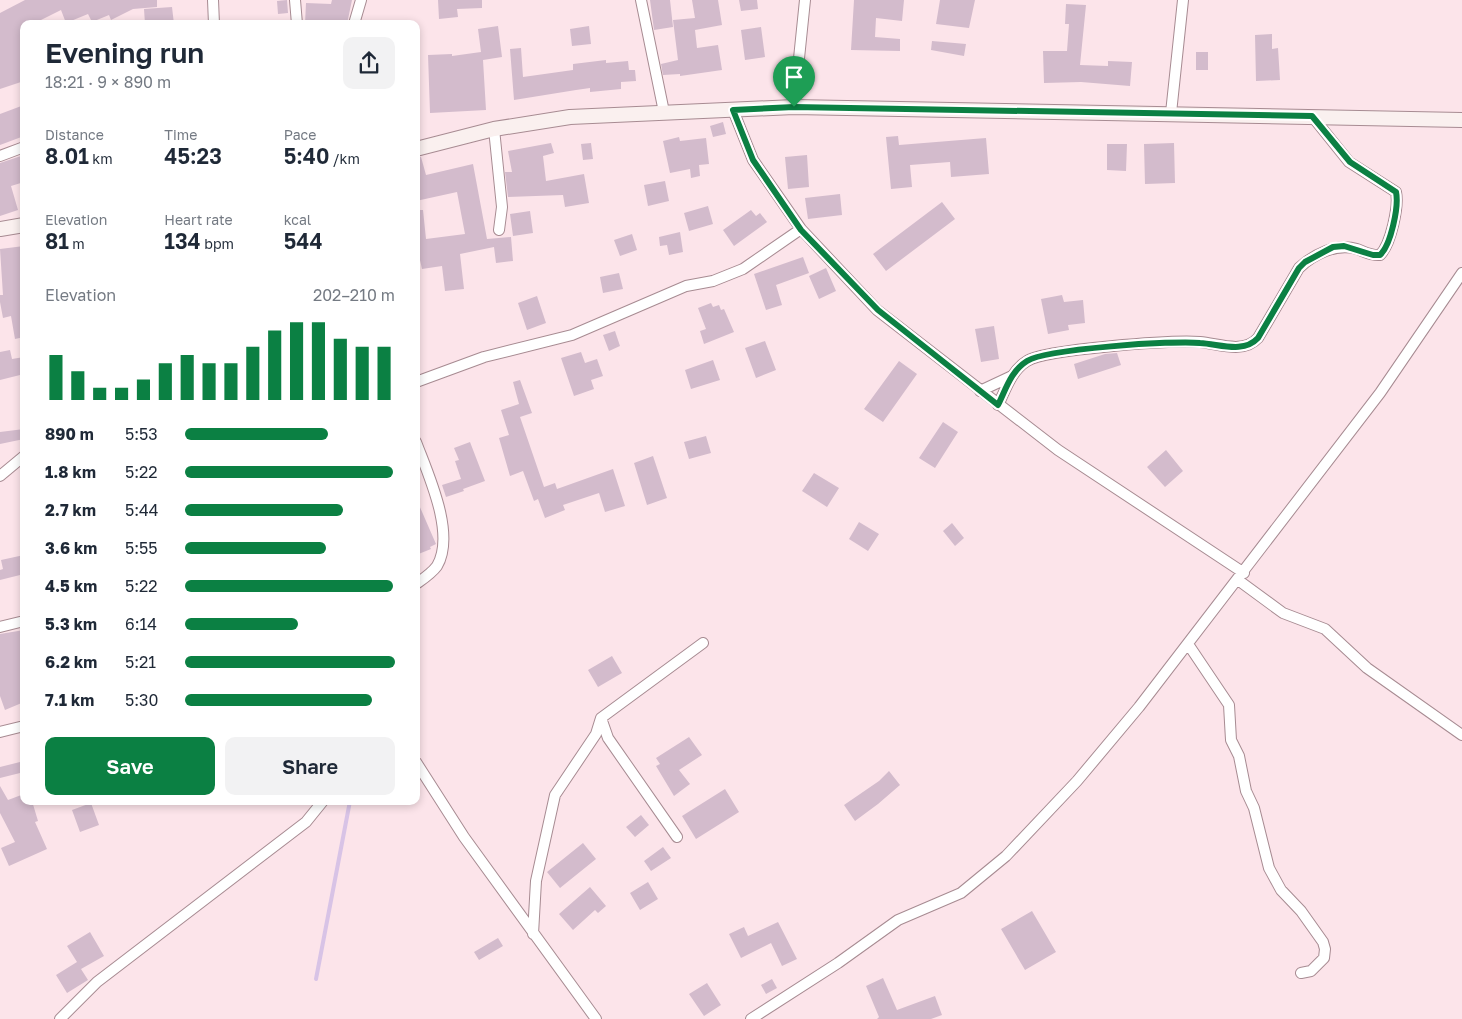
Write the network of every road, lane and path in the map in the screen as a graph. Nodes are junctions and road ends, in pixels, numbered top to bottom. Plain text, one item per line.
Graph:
1 (213, 0) edge
2 (295, 0) edge
3 (361, 0) edge
4 (640, 0) edge
5 (805, 0) edge
6 (1184, 0) edge
7 (214, 20) edge
8 (297, 20) edge
9 (355, 20) edge
10 (794, 107) junction
11 (733, 110) junction
12 (664, 112) junction
13 (1171, 113) junction
14 (1312, 116) junction
15 (1462, 120) edge
16 (494, 130) junction
17 (20, 148) edge
18 (420, 148) edge
19 (0, 156) edge
20 (20, 226) edge
21 (0, 229) edge
22 (499, 230) dead end
23 (801, 230) junction
24 (1462, 273) edge
25 (1012, 376) junction
26 (420, 381) edge
27 (980, 391) junction
28 (998, 405) junction
29 (420, 453) edge
30 (20, 459) edge
31 (0, 476) edge
32 (1241, 577) junction
33 (420, 581) edge
34 (20, 622) edge
35 (0, 627) edge
36 (703, 643) dead end
37 (1188, 644) junction
38 (601, 718) junction
39 (20, 727) edge
40 (0, 732) edge
41 (1462, 735) edge
42 (420, 768) edge
43 (320, 805) edge
44 (677, 837) dead end
45 (533, 934) junction
46 (1301, 973) dead end
47 (60, 1019) edge
48 (596, 1019) edge
49 (750, 1019) edge

1 - 7 street
2 - 8 street
3 - 9 street
4 - 12 street
5 - 10 street
6 - 13 street
10 - 11 main road
10 - 13 main road
11 - 12 main road
11 - 23 street
12 - 16 main road
13 - 14 main road
14 - 15 main road
14 - 25 street
16 - 18 main road
16 - 22 street
17 - 19 street
20 - 21 main road
23 - 26 street
23 - 27 street
24 - 32 street
25 - 27 street
25 - 28 street
27 - 28 street
28 - 32 street
29 - 33 street
30 - 31 street
32 - 37 street
32 - 41 street
34 - 35 street
36 - 38 street
37 - 46 street
37 - 49 street
38 - 44 street
38 - 45 street
39 - 40 street
42 - 45 street
43 - 47 street
45 - 48 street

